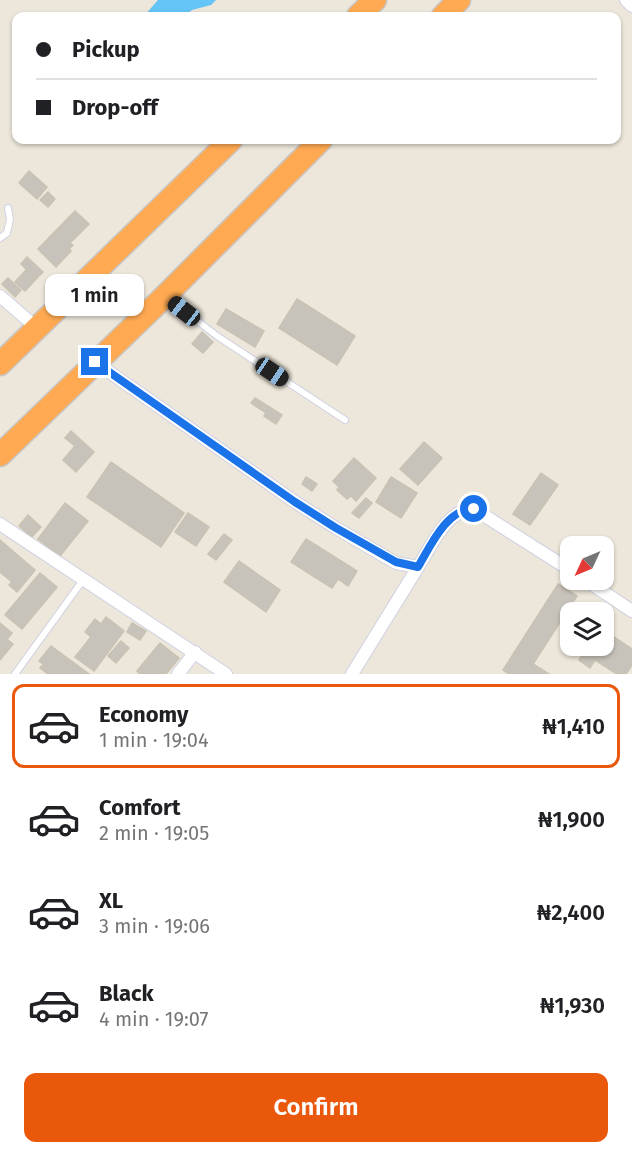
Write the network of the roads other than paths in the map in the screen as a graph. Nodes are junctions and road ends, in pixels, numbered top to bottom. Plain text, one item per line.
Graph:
1 (375, 0) edge
2 (459, 0) edge
3 (626, 0) edge
4 (632, 6) edge
5 (362, 12) edge
6 (446, 12) edge
7 (227, 144) edge
8 (317, 144) edge
9 (8, 208) dead end
10 (0, 238) edge
11 (0, 296) edge
12 (165, 296) junction
13 (37, 328) junction
14 (95, 362) junction
15 (0, 364) edge
16 (345, 420) dead end
17 (0, 455) edge
18 (0, 524) edge
19 (560, 564) edge
20 (418, 567) junction
21 (83, 580) junction
22 (600, 590) edge
23 (632, 611) edge
24 (195, 652) junction
25 (15, 674) edge
26 (178, 674) edge
27 (226, 674) edge
28 (352, 674) edge

1 - 5 highway
2 - 6 highway
3 - 4 street
7 - 13 highway
8 - 12 highway
9 - 10 lane
11 - 13 street
12 - 14 highway
12 - 16 lane
13 - 15 highway
14 - 17 highway
14 - 20 street
18 - 21 street
19 - 20 street
20 - 28 street
21 - 24 street
21 - 25 lane
22 - 23 street
24 - 26 street
24 - 27 street

